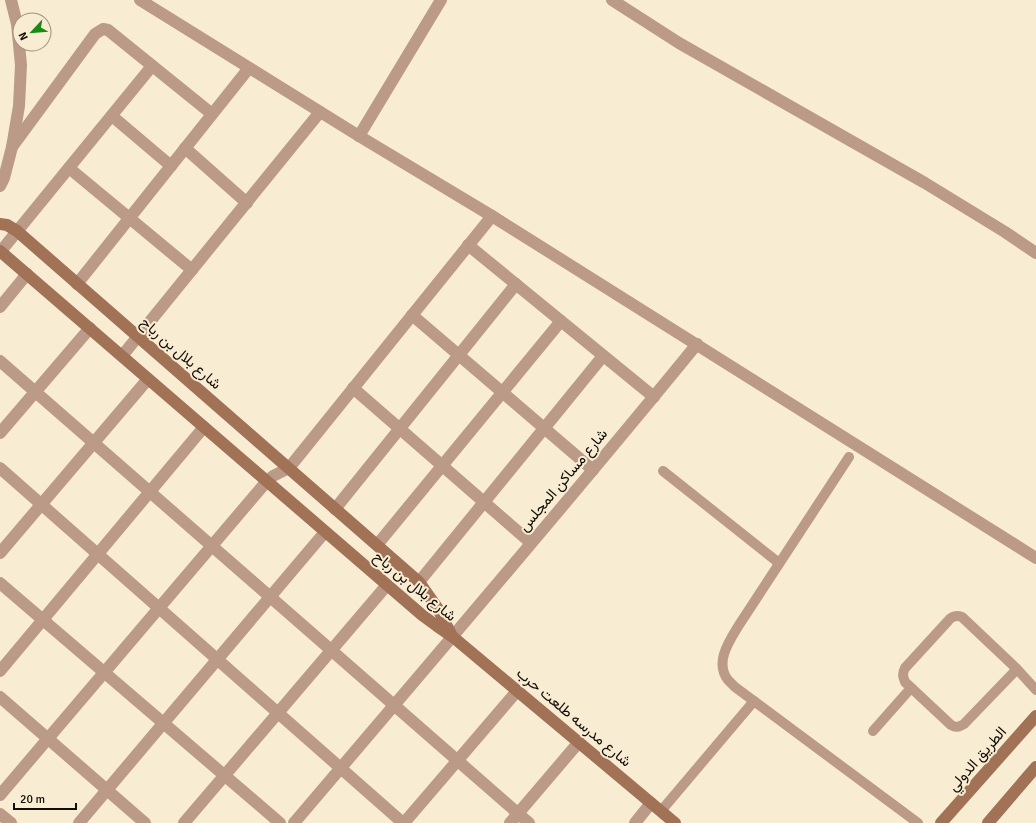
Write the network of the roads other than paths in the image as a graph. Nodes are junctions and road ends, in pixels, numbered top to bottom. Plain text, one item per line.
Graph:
1 (11, 0) edge
2 (140, 0) edge
3 (441, 0) edge
4 (612, 0) edge
5 (152, 66) junction
6 (249, 68) junction
7 (320, 112) junction
8 (212, 114) junction
9 (112, 116) junction
10 (359, 136) junction
11 (12, 147) junction
12 (185, 148) junction
13 (171, 166) junction
14 (69, 168) junction
15 (0, 186) edge
16 (247, 203) junction
17 (492, 216) junction
18 (130, 219) junction
19 (0, 224) edge
20 (17, 231) junction
21 (468, 245) junction
22 (0, 251) edge
23 (1036, 253) edge
24 (192, 270) junction
25 (27, 274) junction
26 (78, 284) junction
27 (516, 284) junction
28 (0, 307) edge
29 (412, 315) junction
30 (561, 321) junction
31 (90, 328) junction
32 (138, 337) junction
33 (697, 344) junction
34 (459, 355) junction
35 (122, 356) junction
36 (603, 356) junction
37 (0, 361) edge
38 (148, 379) junction
39 (353, 388) junction
40 (35, 392) junction
41 (502, 392) junction
42 (654, 397) junction
43 (204, 427) junction
44 (544, 428) junction
45 (399, 429) junction
46 (0, 432) edge
47 (94, 443) junction
48 (849, 457) dead end
49 (442, 466) junction
50 (0, 468) edge
51 (288, 468) junction
52 (593, 470) junction
53 (663, 471) dead end
54 (267, 481) junction
55 (150, 492) junction
56 (484, 502) junction
57 (42, 505) junction
58 (335, 509) junction
59 (326, 532) junction
60 (531, 543) junction
61 (377, 545) junction
62 (212, 546) junction
63 (0, 553) edge
64 (98, 554) junction
65 (1036, 558) edge
66 (779, 563) junction
67 (419, 582) junction
68 (0, 583) edge
69 (387, 585) junction
70 (270, 597) junction
71 (159, 608) junction
72 (43, 620) junction
73 (453, 637) junction
74 (331, 650) junction
75 (218, 660) junction
76 (1017, 669) junction
77 (0, 671) edge
78 (104, 672) junction
79 (911, 688) junction
80 (517, 690) junction
81 (1036, 690) edge
82 (0, 697) edge
83 (754, 701) junction
84 (394, 705) junction
85 (278, 713) junction
86 (1036, 716) edge
87 (164, 723) junction
88 (873, 732) dead end
89 (48, 738) junction
90 (579, 742) junction
91 (457, 760) junction
92 (1036, 767) edge
93 (341, 768) junction
94 (225, 775) junction
95 (107, 790) junction
96 (0, 795) edge
97 (651, 803) junction
98 (661, 811) junction
99 (0, 814) edge
100 (518, 814) junction
101 (11, 823) edge
102 (79, 823) edge
103 (145, 823) edge
104 (184, 823) edge
105 (280, 823) edge
106 (294, 823) edge
107 (403, 823) edge
108 (510, 823) edge
109 (529, 823) edge
110 (635, 823) edge
111 (675, 823) edge
112 (918, 823) edge
113 (941, 823) edge
114 (988, 823) edge

1 - 11 street
2 - 6 street
3 - 10 street
4 - 23 street
5 - 8 street
5 - 9 street
5 - 11 street
6 - 7 street
6 - 8 street
7 - 10 street
7 - 16 street
8 - 12 street
9 - 13 street
9 - 14 street
10 - 17 street
11 - 15 street
12 - 13 street
12 - 16 street
13 - 18 street
14 - 18 street
14 - 20 street
16 - 24 street
17 - 21 street
17 - 33 street
18 - 24 street
18 - 26 street
19 - 20 street, شارع بلال بن رباح
20 - 22 street
20 - 26 street, شارع بلال بن رباح
21 - 27 street
21 - 29 street
22 - 25 street, شارع بلال بن رباح
24 - 32 street
25 - 28 street
25 - 31 street, شارع بلال بن رباح
26 - 32 street, شارع بلال بن رباح
27 - 30 street
27 - 34 street
29 - 34 street
29 - 39 street
30 - 36 street
30 - 41 street
31 - 35 street, شارع بلال بن رباح
31 - 40 street
32 - 35 street
32 - 51 street, شارع بلال بن رباح
33 - 42 street, شارع مساكن المجلس
33 - 65 street
34 - 41 street
34 - 45 street
35 - 38 street, شارع بلال بن رباح
36 - 42 street
36 - 44 street
37 - 40 street
38 - 43 street, شارع بلال بن رباح
38 - 47 street
39 - 45 street
39 - 51 street
40 - 46 street
40 - 47 street
41 - 44 street
41 - 49 street
42 - 52 street, شارع مساكن المجلس
43 - 54 street, شارع بلال بن رباح
43 - 55 street
44 - 52 street
44 - 56 street
45 - 49 street
45 - 58 street
47 - 55 street
47 - 57 street
48 - 66 lane
49 - 56 street
49 - 61 street
50 - 57 street
51 - 54 street
51 - 58 street, شارع بلال بن رباح
52 - 60 street, شارع مساكن المجلس
53 - 66 lane
54 - 59 street, شارع بلال بن رباح
54 - 62 street
55 - 62 street
55 - 64 street
56 - 60 street
56 - 67 street
57 - 63 street
57 - 64 street
58 - 61 street, شارع بلال بن رباح
59 - 69 street, شارع بلال بن رباح
59 - 70 street
60 - 73 street, شارع مساكن المجلس
61 - 67 street, شارع بلال بن رباح
62 - 70 street
62 - 71 street
64 - 71 street
64 - 72 street
66 - 83 lane
67 - 73 street, شارع بلال بن رباح
68 - 72 street
69 - 73 street, شارع بلال بن رباح
69 - 74 street
70 - 74 street
70 - 75 street
71 - 75 street
71 - 78 street
72 - 77 street
72 - 78 street
73 - 80 street, شارع مدرسه طلعت حرب
73 - 84 street, شارع مساكن المجلس
74 - 84 street
74 - 85 street
75 - 85 street
75 - 87 street
76 - 79 lane
76 - 79 lane
76 - 81 lane
78 - 87 street
78 - 89 street
79 - 88 lane
80 - 90 street, شارع مدرسه طلعت حرب
80 - 91 street
82 - 89 street
83 - 98 lane
83 - 112 lane
84 - 91 street
84 - 93 street, شارع مساكن المجلس
85 - 93 street
85 - 94 street
86 - 113 street, الطريق الدولي
87 - 94 street
87 - 95 street
89 - 95 street
89 - 96 street
90 - 97 street, شارع مدرسه طلعت حرب
90 - 100 street
91 - 100 street
91 - 107 street
92 - 114 street
93 - 106 street, شارع مساكن المجلس
93 - 107 street
94 - 104 street
94 - 105 street
95 - 102 street
95 - 103 street
97 - 98 street, شارع مدرسه طلعت حرب
97 - 110 street
98 - 111 street, شارع مدرسه طلعت حرب
99 - 101 street
100 - 108 street
100 - 109 street

